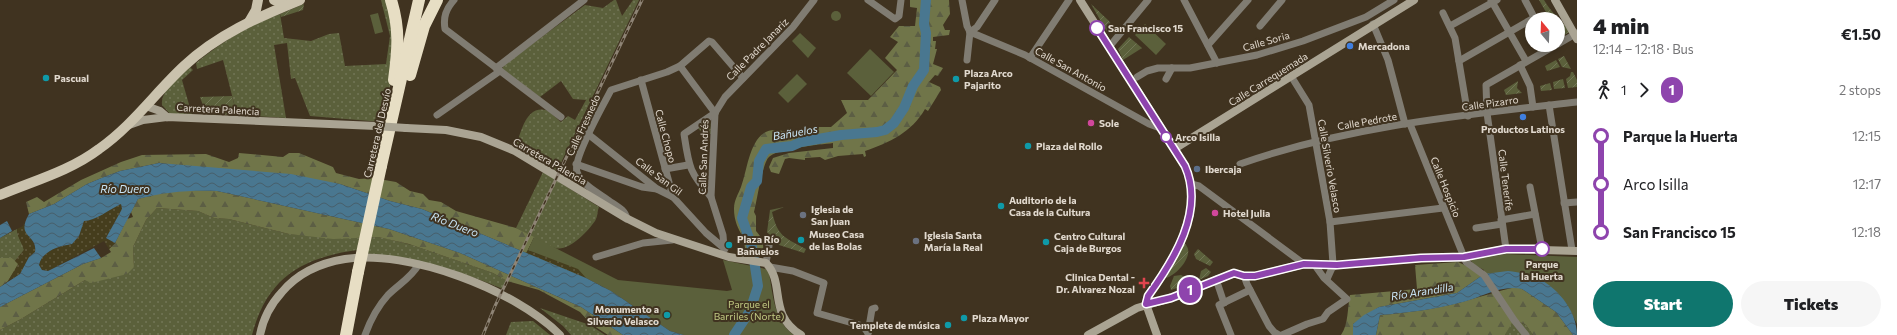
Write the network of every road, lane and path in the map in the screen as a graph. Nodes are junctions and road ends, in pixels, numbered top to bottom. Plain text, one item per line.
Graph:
1 (259, 0) edge
2 (270, 0) edge
3 (274, 0) edge
4 (391, 0) edge
5 (419, 0) edge
6 (438, 0) edge
7 (454, 0) edge
8 (584, 0) edge
9 (814, 0) edge
10 (868, 0) edge
11 (901, 0) edge
12 (962, 0) edge
13 (996, 0) edge
14 (1069, 0) edge
15 (1080, 0) edge
16 (1148, 0) edge
17 (1184, 0) edge
18 (1248, 0) edge
19 (1282, 0) edge
20 (1394, 0) edge
21 (1414, 0) edge
22 (1525, 0) edge
23 (1555, 0) edge
24 (297, 1) edge
25 (1494, 1) edge
26 (1531, 12) edge
27 (270, 13) junction
28 (1443, 13) dead end
29 (249, 22) junction
30 (1373, 24) junction
31 (1525, 24) edge
32 (1260, 26) dead end
33 (1450, 26) junction
34 (970, 32) junction
35 (1509, 32) junction
36 (1576, 36) edge
37 (1565, 40) edge
38 (1208, 46) junction
39 (1109, 47) junction
40 (1542, 52) edge
41 (1030, 58) junction
42 (967, 60) dead end
43 (1459, 61) junction
44 (1217, 63) junction
45 (1523, 63) junction
46 (680, 66) junction
47 (1172, 68) junction
48 (498, 69) junction
49 (1290, 76) junction
50 (1137, 77) dead end
51 (743, 78) junction
52 (1166, 79) dead end
53 (641, 80) junction
54 (158, 93) junction
55 (1577, 102) edge
56 (1549, 105) junction
57 (146, 106) junction
58 (1533, 107) junction
59 (715, 113) junction
60 (1488, 113) junction
61 (158, 114) junction
62 (436, 115) dead end
63 (1468, 116) junction
64 (561, 117) dead end
65 (1408, 124) junction
66 (127, 126) junction
67 (1160, 128) junction
68 (390, 130) junction
69 (588, 134) junction
70 (1315, 141) junction
71 (1174, 149) junction
72 (576, 164) junction
73 (1240, 164) dead end
74 (688, 165) junction
75 (665, 170) junction
76 (1191, 184) junction
77 (1530, 187) dead end
78 (657, 189) junction
79 (0, 195) edge
80 (673, 197) junction
81 (711, 197) junction
82 (1577, 202) edge
83 (1564, 203) junction
84 (1443, 208) junction
85 (1535, 214) junction
86 (627, 219) junction
87 (1330, 222) junction
88 (1502, 222) junction
89 (1476, 228) dead end
90 (672, 240) junction
91 (769, 246) dead end
92 (724, 248) junction
93 (1506, 249) junction
94 (1542, 249) junction
95 (1574, 250) edge
96 (1294, 256) junction
97 (596, 257) dead end
98 (728, 257) junction
99 (1464, 257) junction
100 (418, 264) junction
101 (765, 264) junction
102 (1304, 264) junction
103 (1318, 264) junction
104 (1335, 265) junction
105 (1293, 267) junction
106 (1241, 274) junction
107 (1216, 279) junction
108 (1327, 280) junction
109 (1250, 290) junction
110 (1224, 303) junction
111 (1146, 304) junction
112 (874, 308) dead end
113 (871, 334) edge
114 (260, 335) edge
115 (346, 335) edge
116 (365, 335) edge
117 (560, 335) edge
118 (801, 335) edge
119 (1088, 335) edge
120 (1157, 335) edge
121 (1231, 335) edge
122 (1280, 335) edge
123 (1526, 335) edge

1 - 27 main road
1 - 29 main road
2 - 27 main road
3 - 24 main road
4 - 68 highway
5 - 68 highway, Carretera del Desvío
6 - 68 highway
7 - 48 street
8 - 48 street
9 - 51 street, Calle Padre Janariz
10 - 11 street
12 - 34 street
13 - 34 street
14 - 41 street
15 - 39 street
16 - 39 street
17 - 38 street
18 - 38 street
19 - 32 street
20 - 44 street, Calle Soria
21 - 30 street, Calle Carrequemada
22 - 26 street
23 - 36 street
24 - 27 main road
25 - 33 street
25 - 35 street
27 - 29 main road
28 - 33 street
29 - 54 main road
30 - 49 street, Calle Carrequemada
30 - 65 street, Calle Hospicio
31 - 35 street
33 - 43 street
34 - 41 street, Calle San Antonio
34 - 42 street
35 - 43 street
35 - 45 street
36 - 37 street
38 - 44 street
39 - 67 street
40 - 45 street
41 - 67 street, Calle San Antonio
43 - 63 street
44 - 47 street, Calle Soria
45 - 58 street
45 - 60 street, Calle Tenerife
46 - 51 street
46 - 53 street
46 - 59 street
47 - 50 street, Calle Soria
47 - 52 street
48 - 62 street
48 - 64 street
49 - 70 street, Calle Silverio Velasco
49 - 71 street, Calle Carrequemada
51 - 59 street, Calle Padre Janariz
53 - 69 street, Calle Fresnedo
53 - 75 street, Calle Chopo
54 - 57 main road
54 - 61 street
55 - 56 street, Calle Pizarro
56 - 58 street, Calle Pizarro
56 - 83 street
57 - 61 street
57 - 66 main road
58 - 60 street, Calle Pizarro
59 - 74 street
59 - 81 street, Calle San Andrés
60 - 63 street, Calle Pizarro
60 - 88 street, Calle Tenerife
61 - 66 street, Carretera Palencia
61 - 86 street, Carretera Palencia, bridge
63 - 65 street, Calle Pizarro
65 - 70 street, Calle Pedrote
65 - 84 street, Calle Hospicio
66 - 79 main road
67 - 71 street
68 - 115 highway, Carretera del Desvío, bridge
69 - 72 street, Calle Fresnedo
69 - 78 street, Calle San Gil
70 - 73 street, Calle Pedrote
70 - 87 street, Calle Silverio Velasco
71 - 76 street
72 - 78 street
72 - 86 street, Calle Fresnedo
74 - 75 street
74 - 81 street
75 - 80 street, Calle Chopo
76 - 96 street
76 - 111 street
77 - 85 street
78 - 80 street, Calle San Gil
80 - 92 street, Calle San Gil
81 - 92 street, Calle San Andrés
82 - 83 street
83 - 95 street
84 - 87 street
84 - 99 street, Calle Hospicio
85 - 88 street
85 - 94 street
86 - 90 street, Carretera Palencia
87 - 104 street, Calle Silverio Velasco
88 - 89 street
88 - 93 street, Calle Tenerife
90 - 97 street
90 - 98 street, Carretera Palencia
91 - 101 street
92 - 98 street, Calle San Gil
93 - 94 street
93 - 99 street
94 - 95 street
96 - 102 street
96 - 105 street
98 - 101 street, Carretera Palencia
99 - 104 street
99 - 123 street
100 - 114 street
100 - 116 street
100 - 117 street
101 - 113 street
101 - 118 street
102 - 103 street
102 - 105 street
103 - 104 street
103 - 108 street
104 - 108 street
105 - 106 street
106 - 107 street
106 - 109 street
107 - 110 street
107 - 111 street
108 - 122 street
109 - 110 street
109 - 122 street
110 - 121 street
111 - 119 street
111 - 120 street
112 - 113 street

